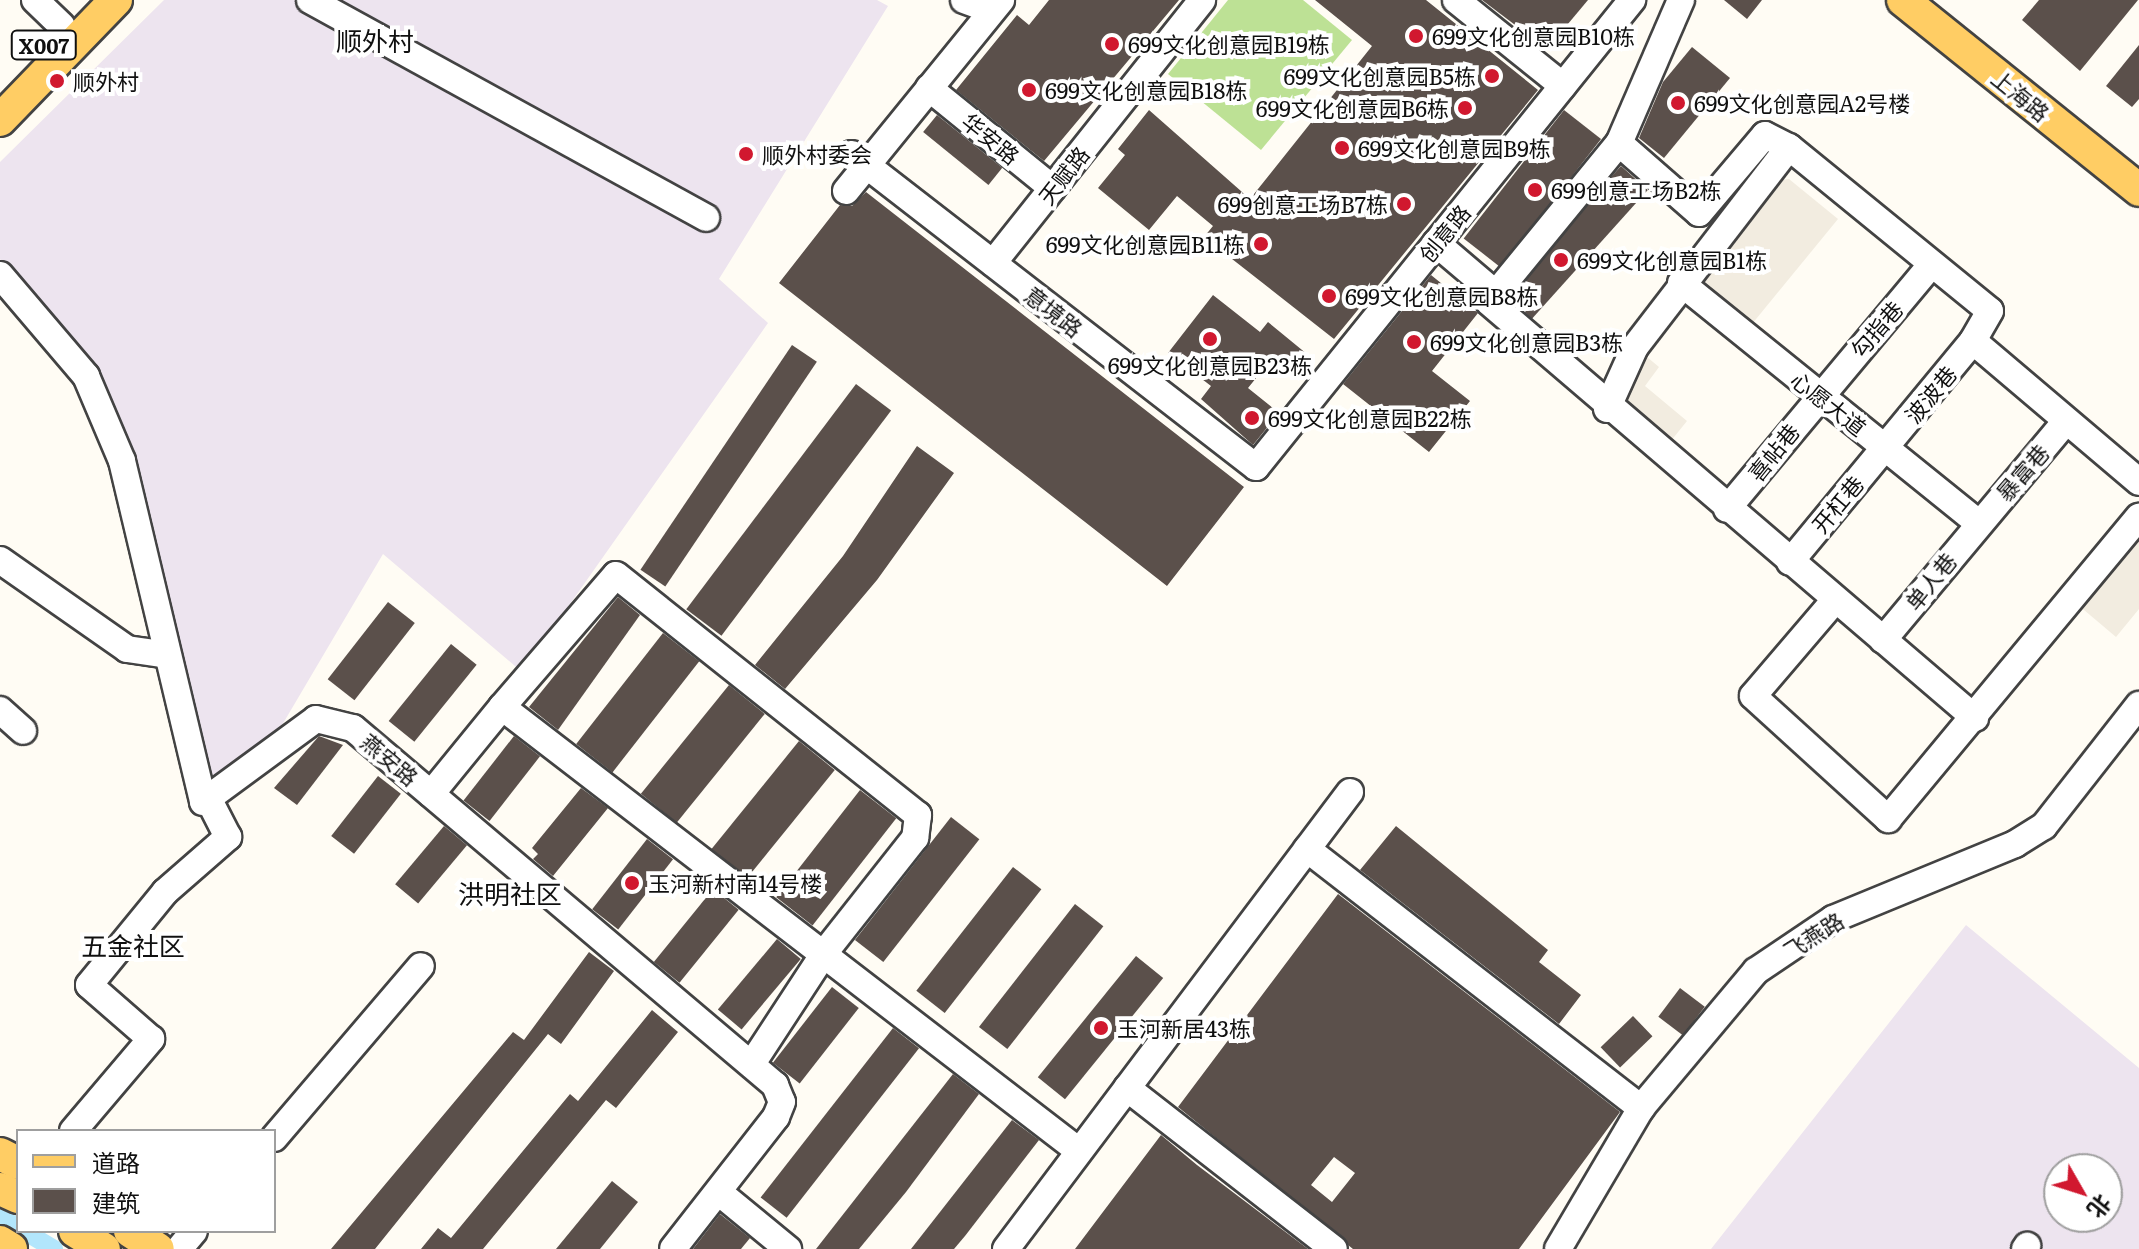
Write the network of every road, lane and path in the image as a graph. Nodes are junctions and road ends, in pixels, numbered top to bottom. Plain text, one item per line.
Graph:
1 (35, 0) edge
2 (88, 0) edge
3 (116, 0) edge
4 (310, 0) edge
5 (964, 0) edge
6 (1202, 0) edge
7 (1456, 0) edge
8 (1681, 0) edge
9 (1903, 0) edge
10 (1931, 0) edge
11 (995, 4) edge
12 (1622, 4) edge
13 (62, 26) junction
14 (1563, 86) junction
15 (929, 88) junction
16 (0, 89) edge
17 (0, 120) edge
18 (1619, 143) junction
19 (1789, 147) junction
20 (860, 160) junction
21 (2139, 167) edge
22 (1052, 188) junction
23 (2139, 190) edge
24 (846, 191) dead end
25 (706, 218) dead end
26 (1436, 243) junction
27 (993, 263) junction
28 (1932, 264) junction
29 (0, 275) edge
30 (1681, 283) junction
31 (1496, 294) junction
32 (1973, 341) junction
33 (1819, 395) junction
34 (1607, 409) junction
35 (2066, 421) junction
36 (1886, 447) junction
37 (1256, 467) joint
38 (2139, 482) edge
39 (1727, 509) junction
40 (2139, 517) edge
41 (1978, 523) junction
42 (0, 560) edge
43 (1790, 562) junction
44 (1835, 600) junction
45 (1883, 640) junction
46 (168, 655) junction
47 (2139, 705) edge
48 (502, 707) junction
49 (0, 710) edge
50 (1975, 718) junction
51 (23, 731) dead end
52 (1350, 792) dead end
53 (431, 794) junction
54 (208, 798) junction
55 (1307, 849) junction
56 (825, 952) junction
57 (421, 966) dead end
58 (753, 1062) junction
59 (1127, 1088) junction
60 (1641, 1108) junction
61 (75, 1129) edge
62 (276, 1136) edge
63 (1079, 1151) junction
64 (721, 1194) junction
65 (78, 1233) edge
66 (133, 1233) edge
67 (0, 1242) edge
68 (1009, 1248) edge
69 (11, 1249) edge
70 (104, 1249) edge
71 (158, 1249) edge
72 (673, 1249) edge
73 (788, 1249) edge
74 (1334, 1249) edge
75 (1558, 1249) edge

1 - 13 street
2 - 13 main road, X007
3 - 17 main road
4 - 25 street
5 - 11 street
6 - 22 street, 天赋路
7 - 14 street
8 - 18 street
9 - 23 main road, 上海路
10 - 21 main road, 上海路
11 - 15 street
12 - 14 street, 创意路
13 - 16 main road, X007
14 - 26 street, 创意路
15 - 20 street
15 - 22 street, 华安路
18 - 19 street
18 - 31 street
19 - 28 street
19 - 30 street
20 - 24 street
20 - 27 street, 意境路
22 - 27 street, 天赋路
26 - 31 street
26 - 37 street, 创意路
27 - 37 street, 意境路
28 - 32 street, 波波巷
28 - 33 street, 勾指巷
29 - 46 street
30 - 33 street, 心愿大道
30 - 34 street
31 - 34 street
32 - 35 street
32 - 36 street, 波波巷
33 - 36 street, 心愿大道
33 - 39 street, 喜帖巷
34 - 39 street
35 - 38 street
35 - 41 street, 暴富巷
36 - 41 street, 心愿大道
36 - 43 street, 开杠巷
39 - 43 street
40 - 50 street
41 - 45 street, 单人巷
42 - 46 street
43 - 44 street
44 - 45 street
44 - 50 street
45 - 50 street
46 - 54 street
47 - 60 street, 飞燕路
48 - 53 street
48 - 56 street
48 - 56 street
49 - 51 street
52 - 55 street
53 - 54 street, 燕安路
53 - 58 street, 燕安路
54 - 61 street
55 - 59 street
55 - 60 street
56 - 58 street
56 - 63 street
57 - 62 street
58 - 64 street, 燕安路
59 - 63 street
59 - 74 street
60 - 75 street, 飞燕路
63 - 68 street
64 - 72 street, 燕安路
64 - 73 street
65 - 70 main road
66 - 71 main road
67 - 69 main road

